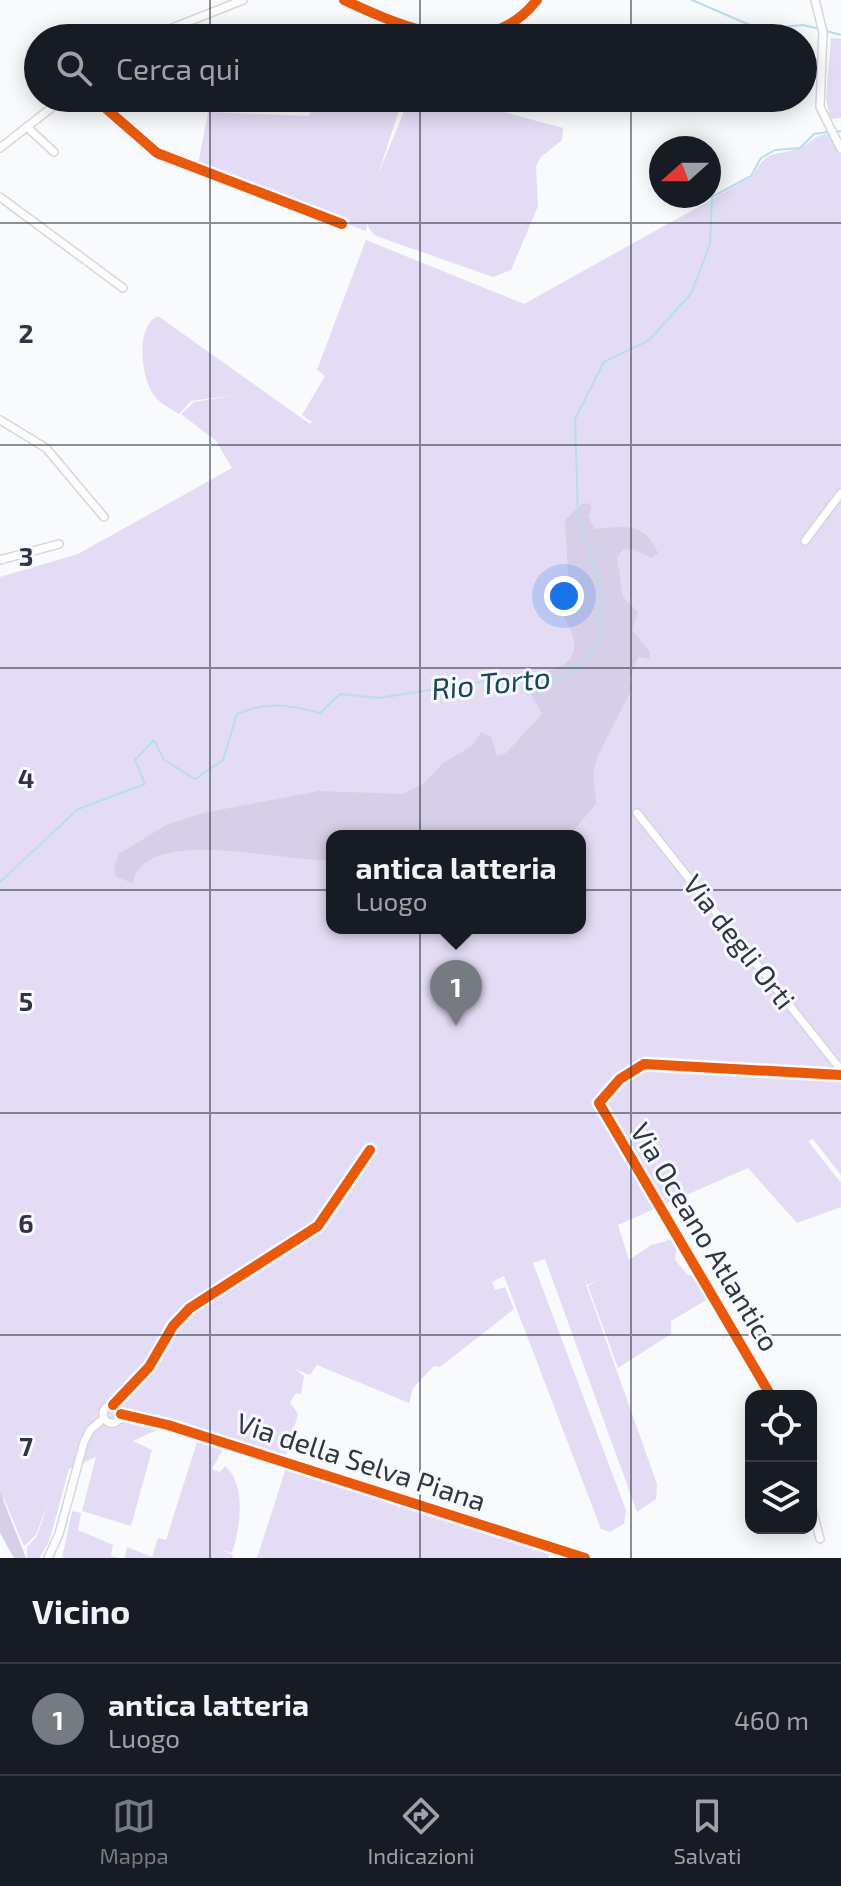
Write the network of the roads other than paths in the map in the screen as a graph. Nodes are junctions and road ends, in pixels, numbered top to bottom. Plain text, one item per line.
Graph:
1 (243, 0) edge
2 (344, 0) edge
3 (815, 0) edge
4 (536, 1) edge
5 (182, 24) edge
6 (402, 24) edge
7 (509, 24) edge
8 (46, 112) edge
9 (110, 112) edge
10 (27, 127) junction
11 (0, 148) edge
12 (841, 149) edge
13 (54, 152) dead end
14 (0, 197) edge
15 (342, 224) dead end
16 (123, 288) dead end
17 (0, 420) edge
18 (841, 493) edge
19 (104, 517) dead end
20 (805, 541) dead end
21 (59, 544) dead end
22 (0, 560) edge
23 (637, 813) dead end
24 (841, 1073) edge
25 (370, 1150) dead end
26 (768, 1390) edge
27 (113, 1405) junction
28 (121, 1414) junction
29 (103, 1419) junction
30 (817, 1528) edge
31 (820, 1539) dead end
32 (48, 1558) edge
33 (585, 1558) edge

1 - 5 street
2 - 6 street
3 - 12 street
4 - 7 street
8 - 10 street
9 - 15 street
10 - 11 street
10 - 13 street
14 - 16 street
17 - 19 street
18 - 20 street
21 - 22 street
23 - 24 street, Via degli Orti
24 - 26 street, Via Oceano Atlantico
25 - 27 street
27 - 28 street
27 - 29 street
28 - 29 street
28 - 33 street, Via della Selva Piana
29 - 32 street
30 - 31 street

